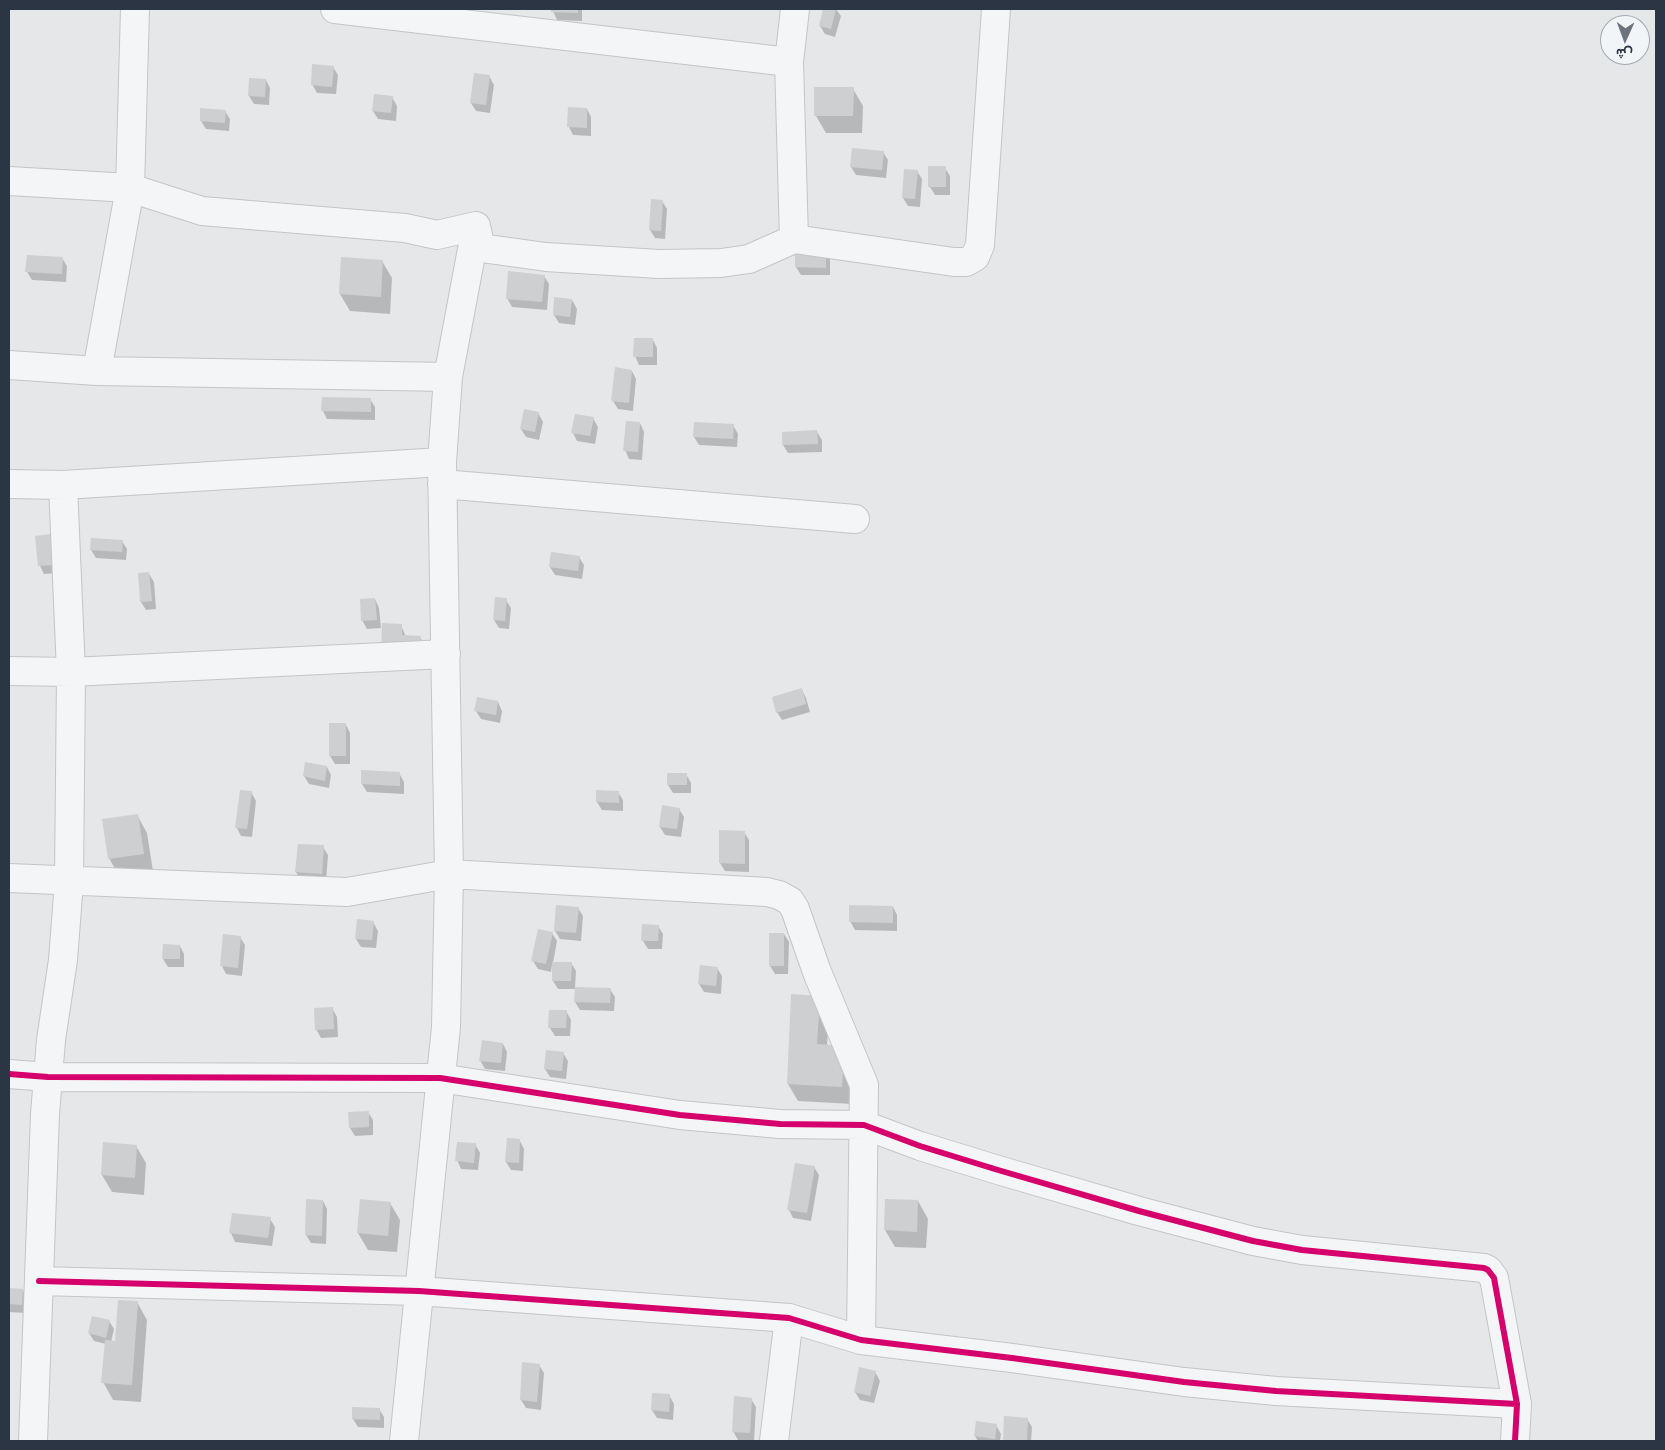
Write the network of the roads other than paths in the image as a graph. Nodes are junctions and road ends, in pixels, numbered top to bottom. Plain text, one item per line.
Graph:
1 (134, 9) edge
2 (334, 9) edge
3 (795, 9) edge
4 (996, 9) edge
5 (789, 62) junction
6 (9, 181) edge
7 (130, 188) junction
8 (476, 226) junction
9 (794, 239) junction
10 (9, 365) edge
11 (98, 371) junction
12 (448, 377) junction
13 (442, 473) junction
14 (9, 484) edge
15 (63, 486) junction
16 (856, 519) dead end
17 (446, 654) junction
18 (9, 671) edge
19 (71, 672) junction
20 (449, 874) junction
21 (9, 878) edge
22 (70, 882) junction
23 (9, 1074) edge
24 (48, 1077) junction
25 (440, 1078) junction
26 (864, 1125) junction
27 (39, 1281) junction
28 (419, 1291) junction
29 (789, 1318) junction
30 (861, 1340) junction
31 (1517, 1404) junction
32 (34, 1441) edge
33 (404, 1441) edge
34 (774, 1441) edge
35 (1515, 1441) edge

1 - 7 street
2 - 5 street
3 - 5 street
4 - 9 street
5 - 9 street
6 - 7 street
7 - 8 street
7 - 11 street
8 - 9 street
8 - 12 street
10 - 11 street
11 - 12 street
12 - 13 street
13 - 15 street
13 - 16 street
13 - 17 street
14 - 15 street
15 - 19 street
17 - 19 street
17 - 20 street
18 - 19 street
19 - 22 street
20 - 22 street
20 - 25 street
20 - 26 street
21 - 22 street
22 - 24 street
23 - 24 street
24 - 25 street
24 - 27 street
25 - 26 street
25 - 28 street
26 - 30 street
26 - 31 street
27 - 28 street
27 - 32 street
28 - 29 street
28 - 33 street
29 - 30 street
29 - 34 street
30 - 31 street
31 - 35 street

